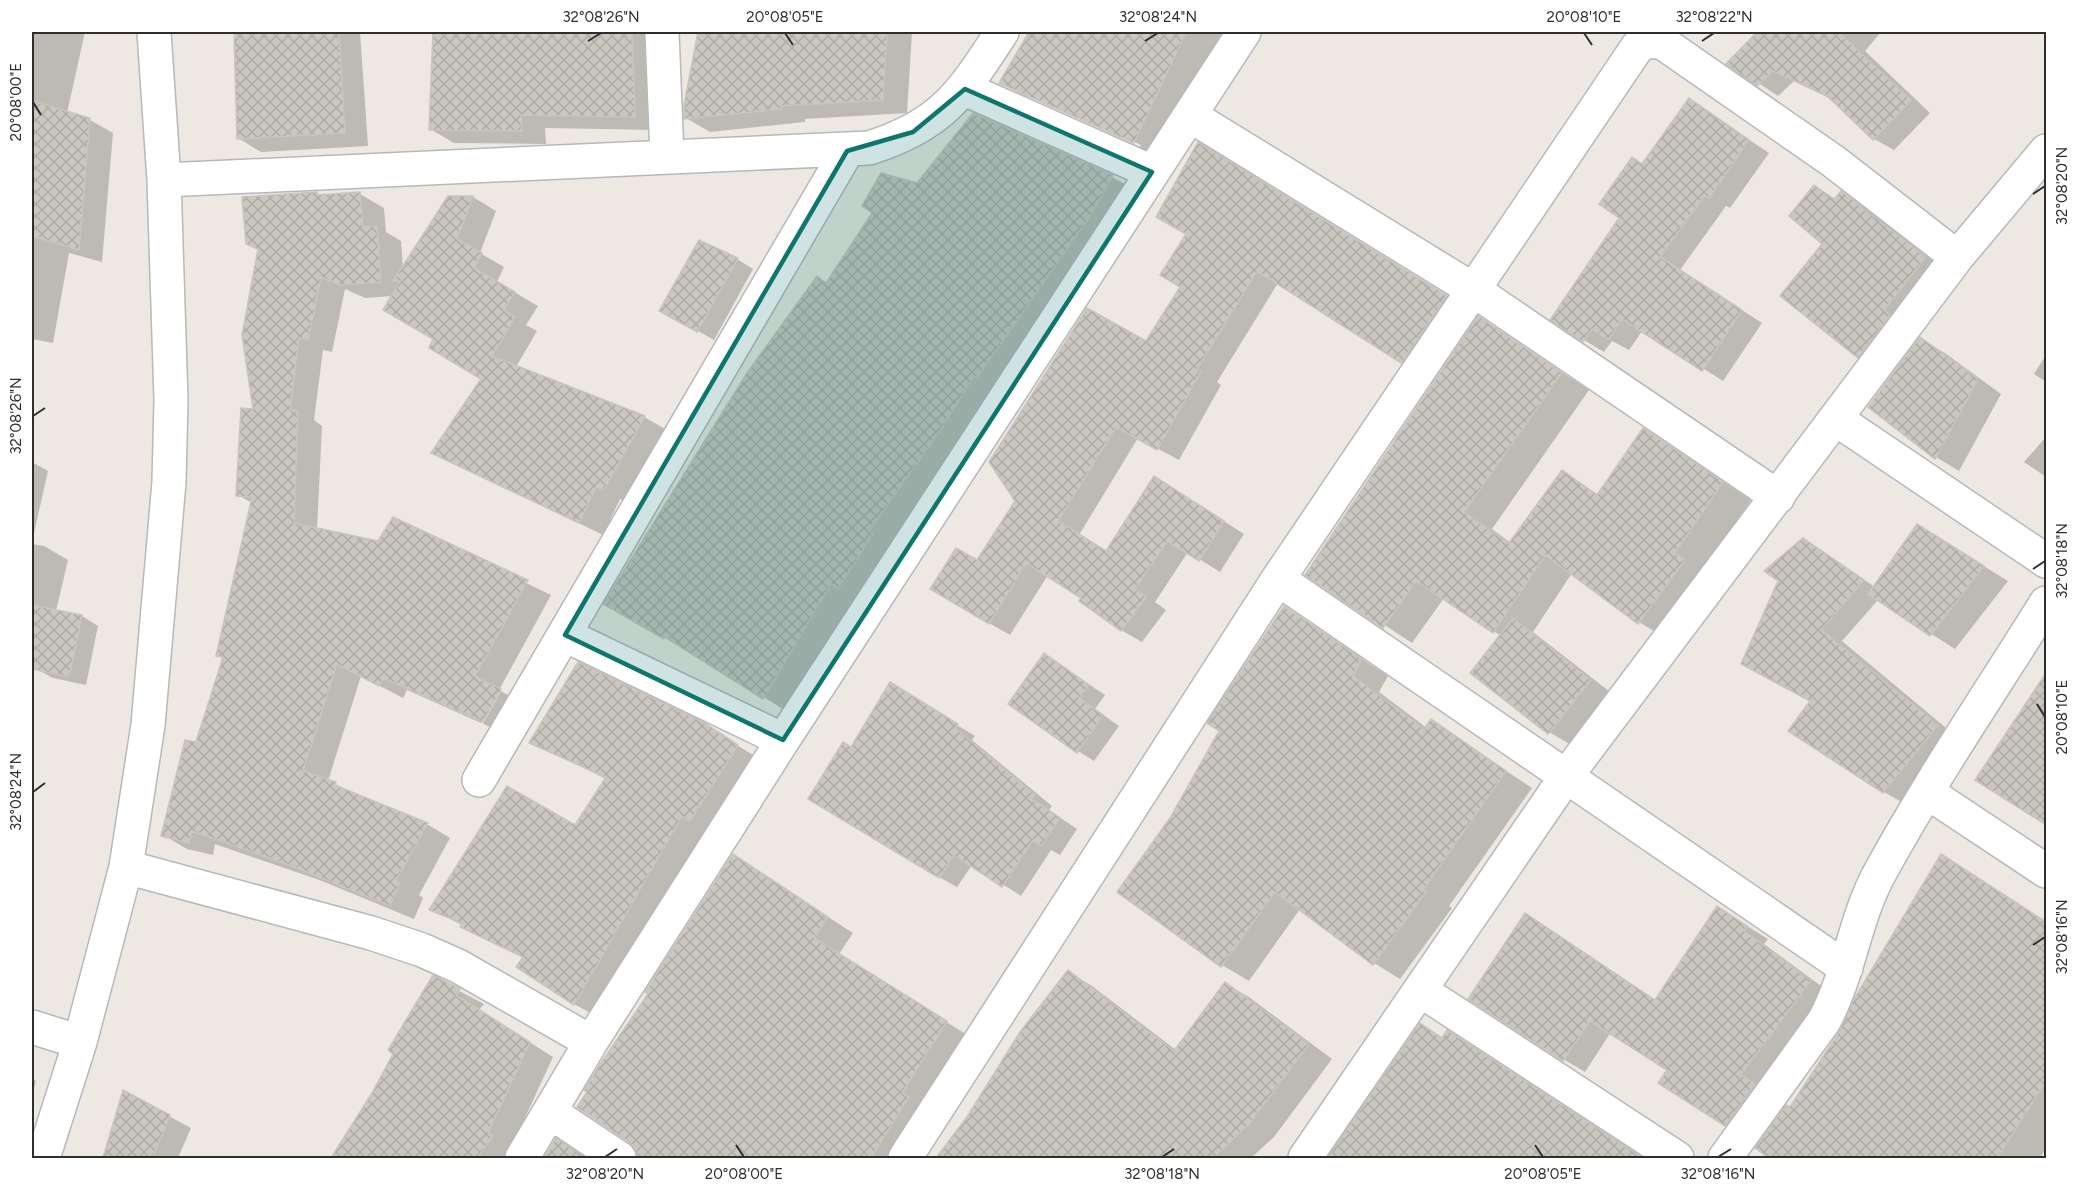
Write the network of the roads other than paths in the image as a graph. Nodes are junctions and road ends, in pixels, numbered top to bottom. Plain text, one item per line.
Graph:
1 (154, 32) edge
2 (662, 32) edge
3 (1002, 32) edge
4 (1244, 32) edge
5 (965, 89) junction
6 (1191, 116) junction
7 (847, 151) junction
8 (2046, 151) edge
9 (667, 156) junction
10 (1152, 172) junction
11 (164, 180) junction
12 (1957, 257) junction
13 (1472, 289) junction
14 (1836, 419) junction
15 (1778, 497) junction
16 (2046, 561) edge
17 (1278, 579) junction
18 (2046, 603) edge
19 (565, 635) junction
20 (783, 740) junction
21 (1567, 775) junction
22 (479, 780) dead end
23 (1927, 792) junction
24 (126, 867) junction
25 (2046, 871) edge
26 (1846, 968) junction
27 (1420, 990) junction
28 (32, 1027) edge
29 (80, 1042) junction
30 (591, 1042) junction
31 (550, 1112) junction
32 (44, 1158) edge
33 (522, 1158) edge
34 (619, 1158) edge
35 (905, 1158) edge
36 (1305, 1158) edge
37 (1677, 1158) edge
38 (1725, 1158) edge

1 - 11 street
2 - 9 street
3 - 5 street
4 - 6 street
5 - 7 street
5 - 10 street
6 - 10 street
6 - 13 street
7 - 9 street
7 - 19 street
8 - 12 street
9 - 11 street
10 - 20 street
11 - 24 street
12 - 13 street
12 - 14 street
13 - 15 street
13 - 17 street
14 - 15 street
14 - 16 street
15 - 21 street
17 - 21 street
17 - 35 street
18 - 23 street
19 - 20 street
19 - 22 street
20 - 30 street
21 - 26 street
21 - 27 street
23 - 25 street
23 - 26 street
24 - 29 street
24 - 30 street
26 - 38 street
27 - 36 street
27 - 37 street
28 - 29 street
29 - 32 street
30 - 31 street
31 - 33 street
31 - 34 street

